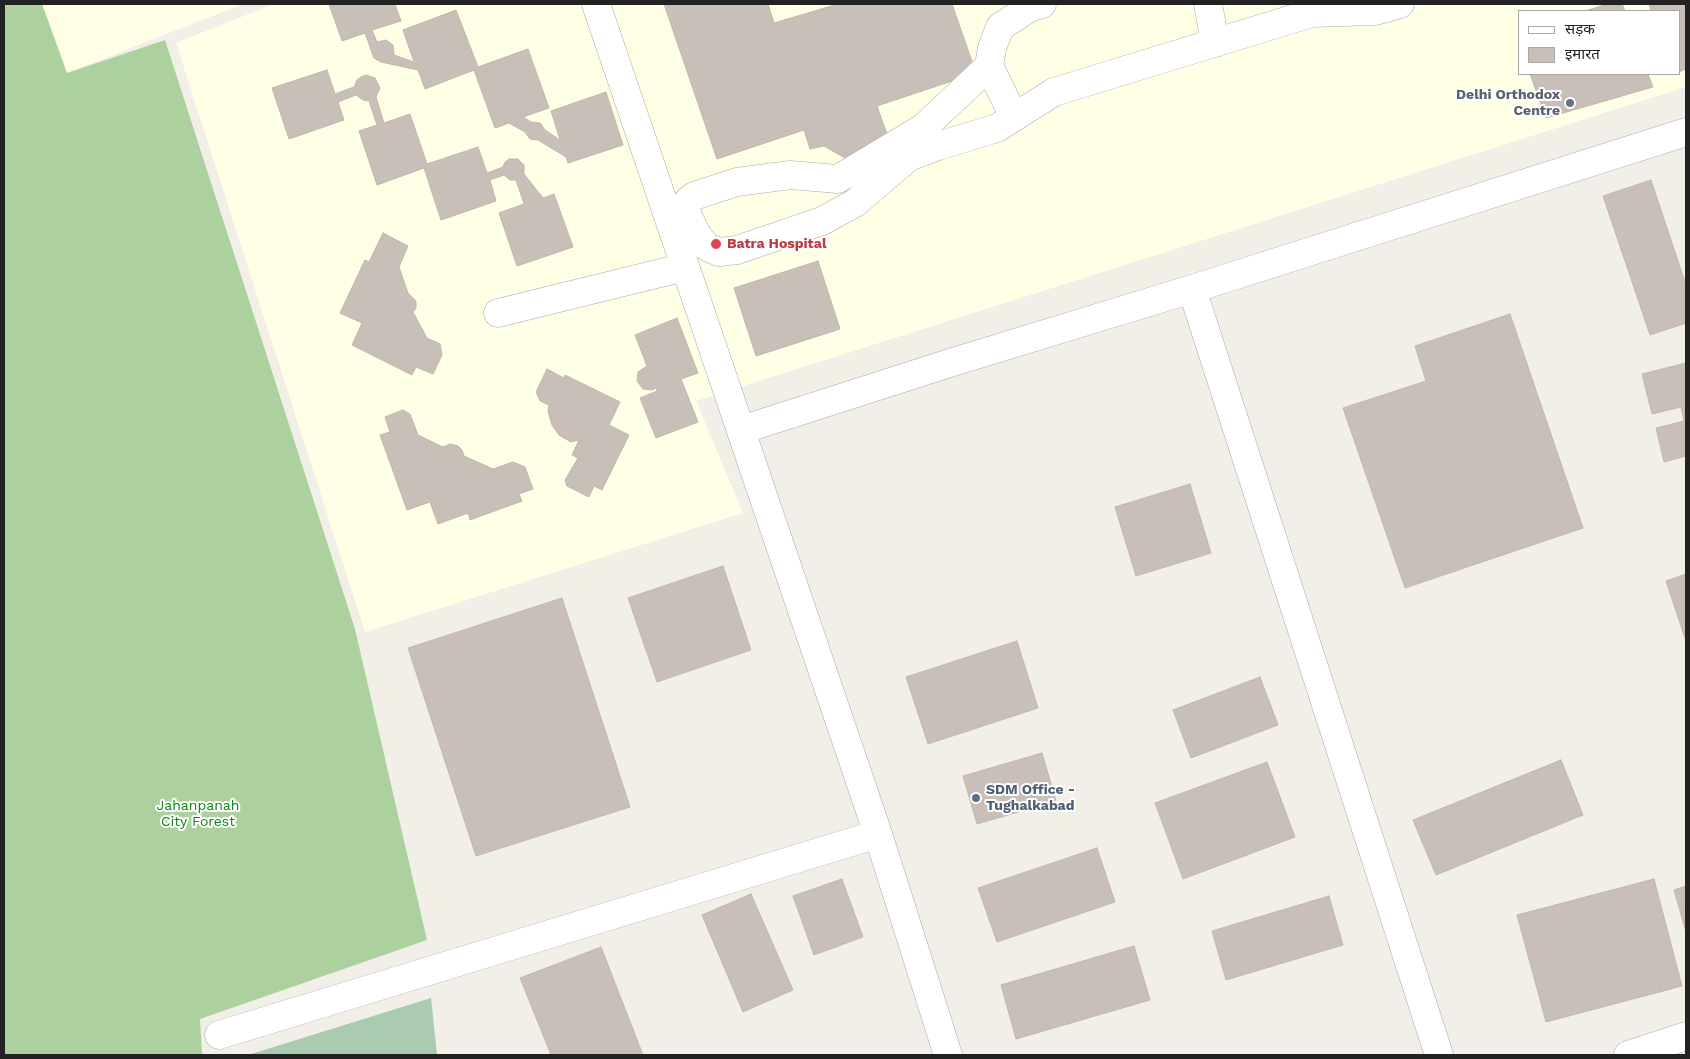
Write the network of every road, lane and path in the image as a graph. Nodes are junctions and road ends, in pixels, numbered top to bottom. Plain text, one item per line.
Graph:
1 (596, 4) edge
2 (1042, 4) edge
3 (1208, 4) edge
4 (1400, 4) edge
5 (1311, 8) edge
6 (1215, 43) junction
7 (989, 66) junction
8 (1014, 117) junction
9 (1686, 132) edge
10 (685, 267) junction
11 (1192, 289) junction
12 (498, 313) dead end
13 (741, 430) junction
14 (878, 834) junction
15 (219, 1035) dead end
16 (1686, 1036) edge
17 (948, 1055) edge
18 (1439, 1055) edge
19 (1628, 1055) edge

1 - 10 street
2 - 7 street
3 - 6 street
4 - 5 street
5 - 6 street
6 - 8 street
7 - 8 street
7 - 8 street
9 - 11 street
10 - 12 street
10 - 13 street
11 - 13 street
11 - 18 street
13 - 14 street
14 - 15 street
14 - 17 street
16 - 19 street

